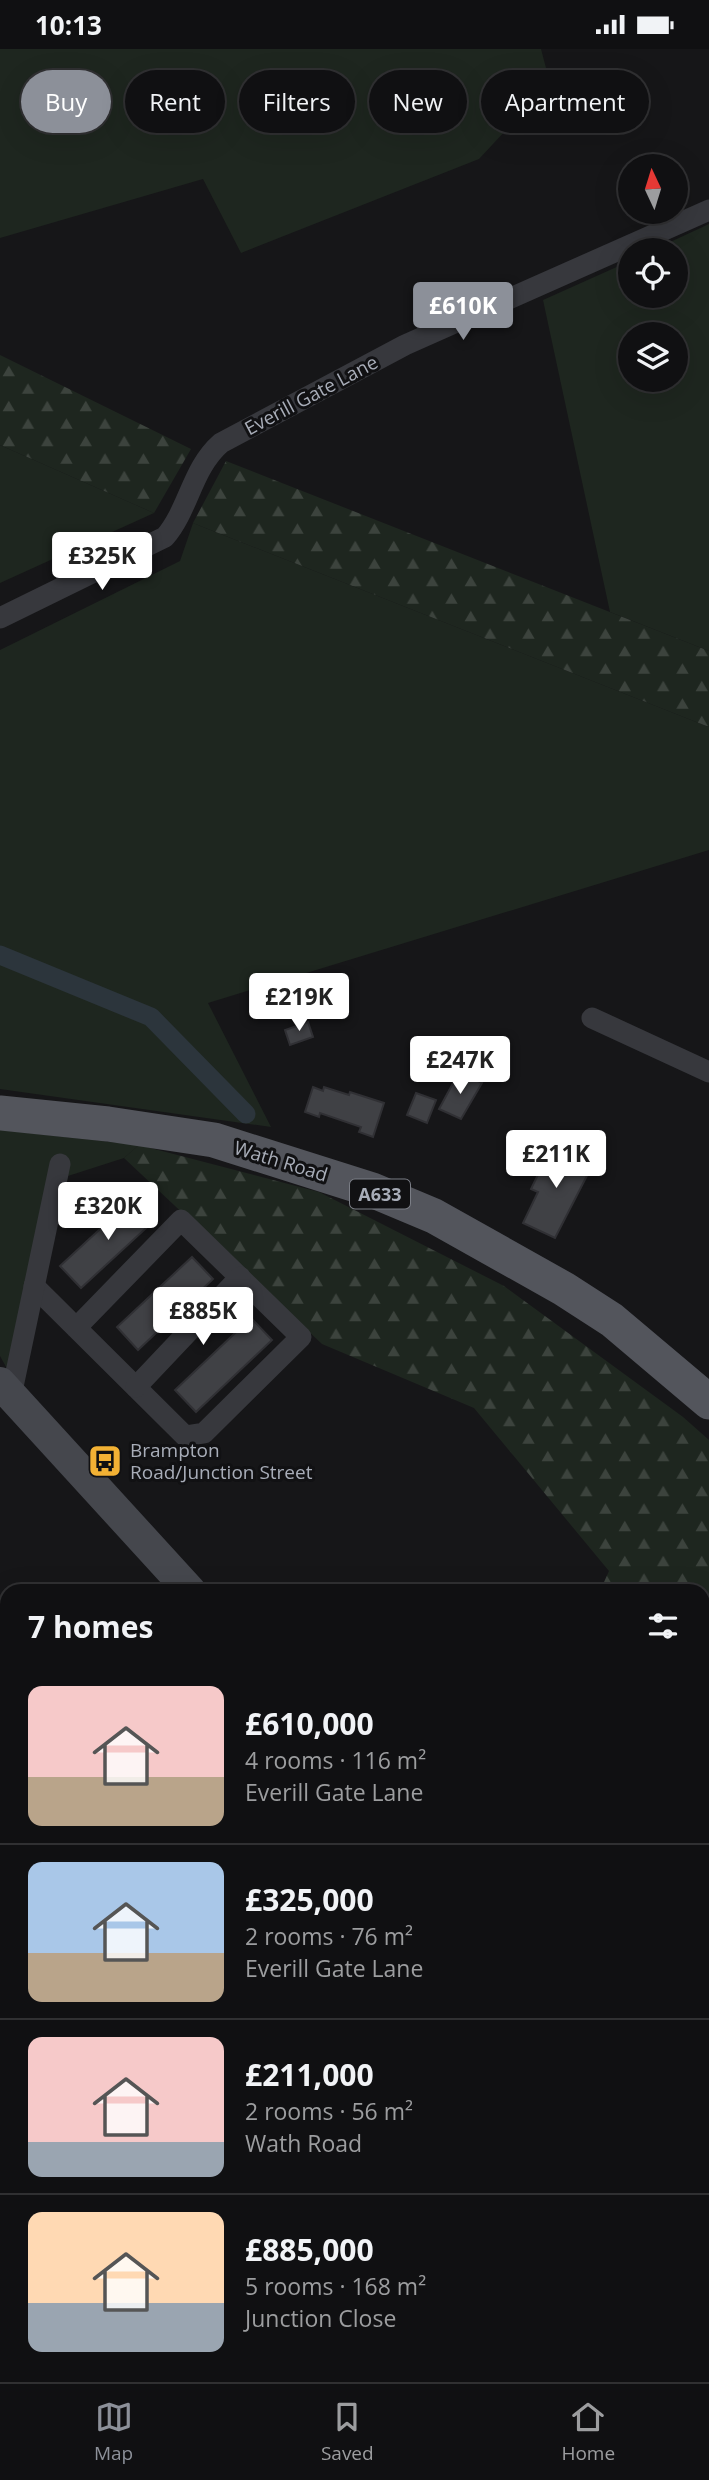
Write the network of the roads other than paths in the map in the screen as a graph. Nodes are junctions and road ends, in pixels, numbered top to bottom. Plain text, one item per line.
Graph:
1 (709, 210) edge
2 (0, 618) edge
3 (592, 1018) dead end
4 (709, 1073) edge
5 (0, 1113) edge
6 (52, 1173) dead end
7 (240, 1277) junction
8 (34, 1286) junction
9 (76, 1328) junction
10 (136, 1387) junction
11 (5, 1390) edge
12 (709, 1402) edge
13 (184, 1584) edge

1 - 2 street, Everill Gate Lane
3 - 4 street
5 - 12 main road, Wath Road / A633
6 - 8 street
7 - 9 street
7 - 10 street
7 - 10 street
8 - 9 street
8 - 11 street
9 - 10 street
11 - 13 main road

